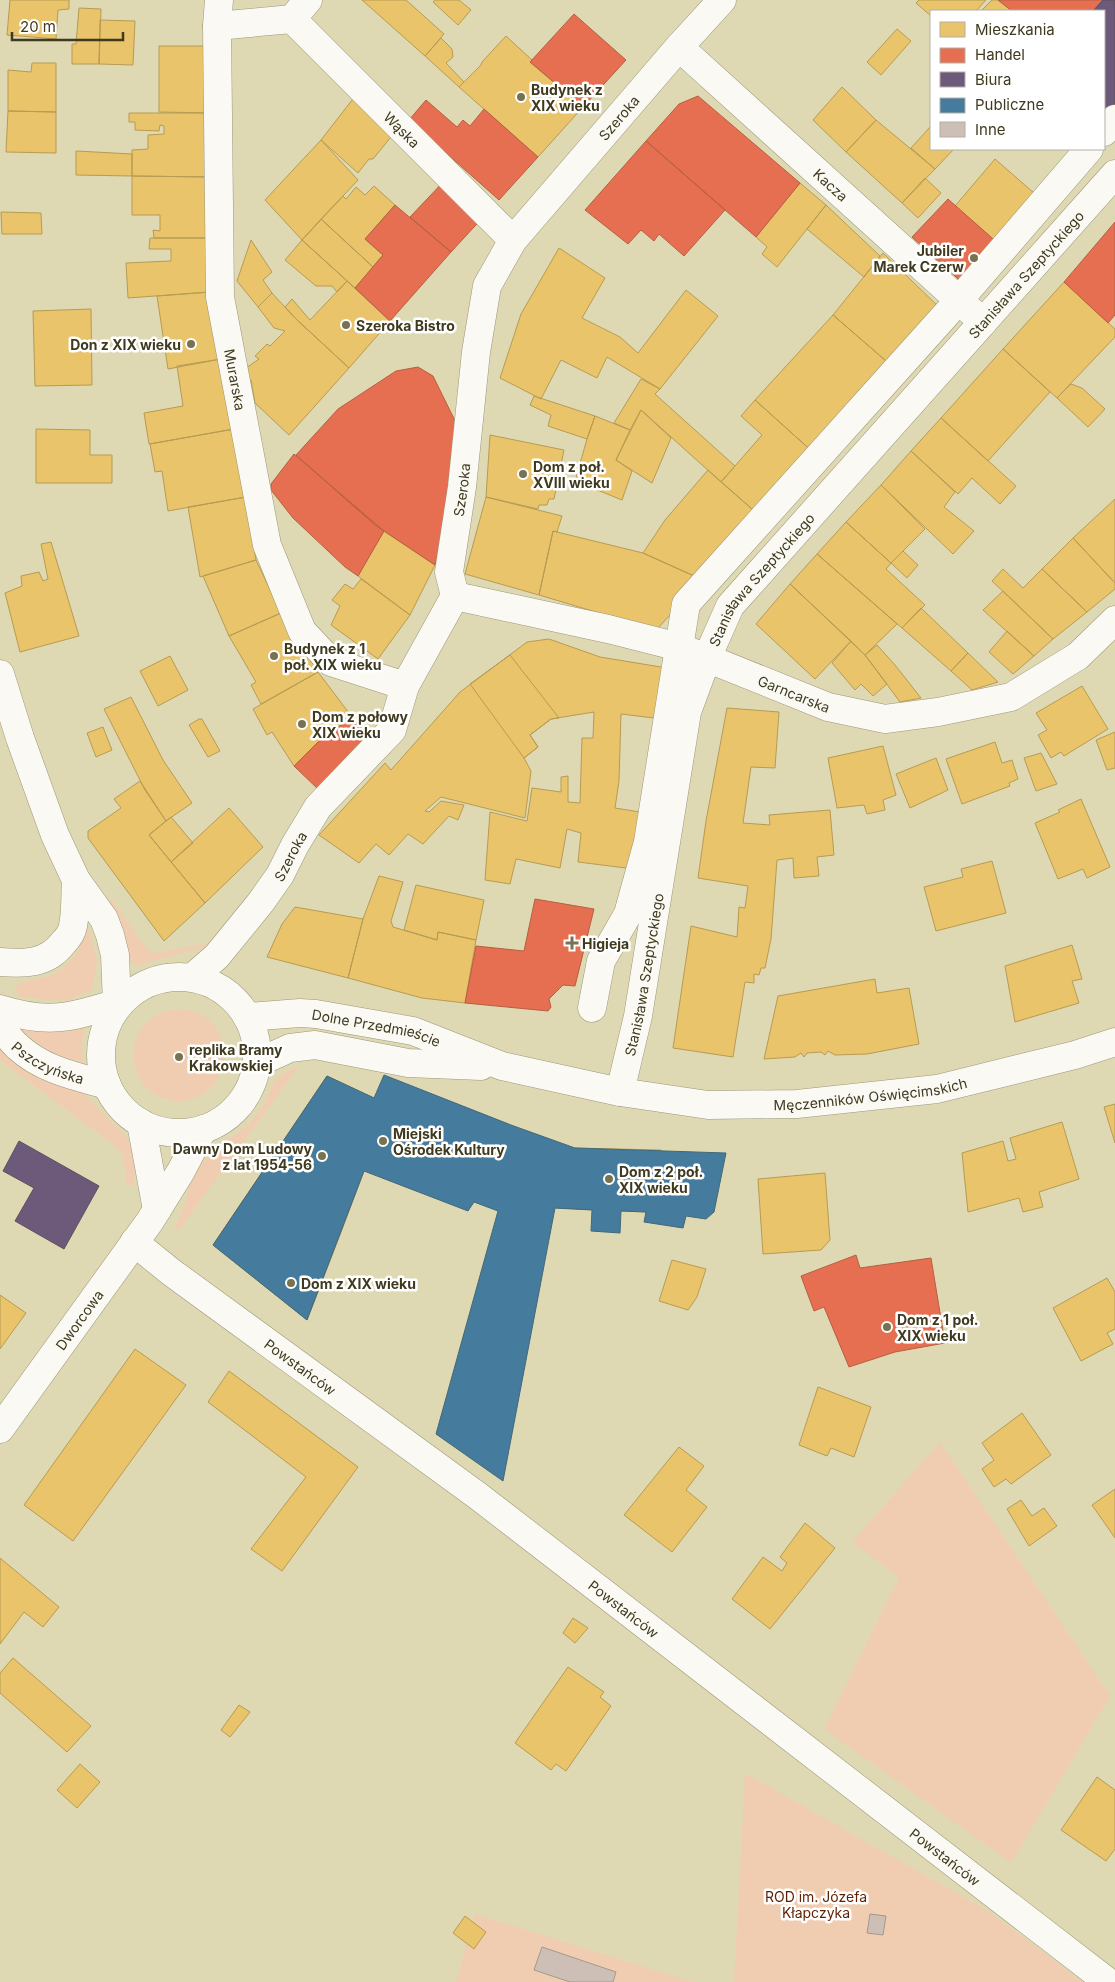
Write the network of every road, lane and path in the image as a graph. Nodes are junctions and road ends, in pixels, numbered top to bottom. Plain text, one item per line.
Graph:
1 (722, 0) edge
2 (300, 10) edge
3 (218, 13) edge
4 (679, 47) junction
5 (1115, 119) edge
6 (1105, 131) edge
7 (1088, 150) edge
8 (1115, 174) edge
9 (513, 240) junction
10 (959, 300) junction
11 (982, 322) junction
12 (454, 596) junction
13 (1115, 620) edge
14 (679, 647) junction
15 (707, 658) junction
16 (0, 674) edge
17 (405, 686) junction
18 (76, 880) junction
19 (0, 962) edge
20 (193, 977) junction
21 (116, 1004) junction
22 (592, 1008) dead end
23 (0, 1009) edge
24 (247, 1016) junction
25 (0, 1026) edge
26 (1115, 1042) edge
27 (257, 1063) junction
28 (502, 1066) junction
29 (107, 1085) junction
30 (620, 1092) junction
31 (141, 1123) junction
32 (203, 1129) junction
33 (157, 1210) junction
34 (134, 1242) junction
35 (0, 1429) edge
36 (1108, 1982) edge

1 - 4 street, Szeroka
2 - 3 street
2 - 9 street, Wąska
3 - 17 street, Murarska
4 - 9 street, Szeroka
4 - 10 street, Kacza
5 - 6 street
7 - 10 street
8 - 11 street, Stanisława Szeptyckiego
9 - 12 street, Szeroka
10 - 11 street, Kacza
10 - 14 street
11 - 15 street, Stanisława Szeptyckiego
12 - 14 street, Garncarska
12 - 17 street, Szeroka
13 - 15 street, Garncarska
14 - 15 street, Garncarska
14 - 22 street
15 - 30 street, Stanisława Szeptyckiego
16 - 18 street
17 - 20 street, Szeroka
18 - 19 street
18 - 21 street
20 - 21 street
20 - 24 street
21 - 23 street, Pszczyńska
21 - 29 street
24 - 27 street
24 - 28 street, Dolne Przedmieście
25 - 29 street, Pszczyńska
26 - 30 street, Męczenników Oświęcimskich
27 - 28 street, Dolne Przedmieście
27 - 32 street
28 - 30 street, Dolne Przedmieście
29 - 31 street
31 - 32 street
31 - 33 street
32 - 33 street, Dworcowa
33 - 34 street, Dworcowa
34 - 35 street, Dworcowa
34 - 36 street, Powstańców

